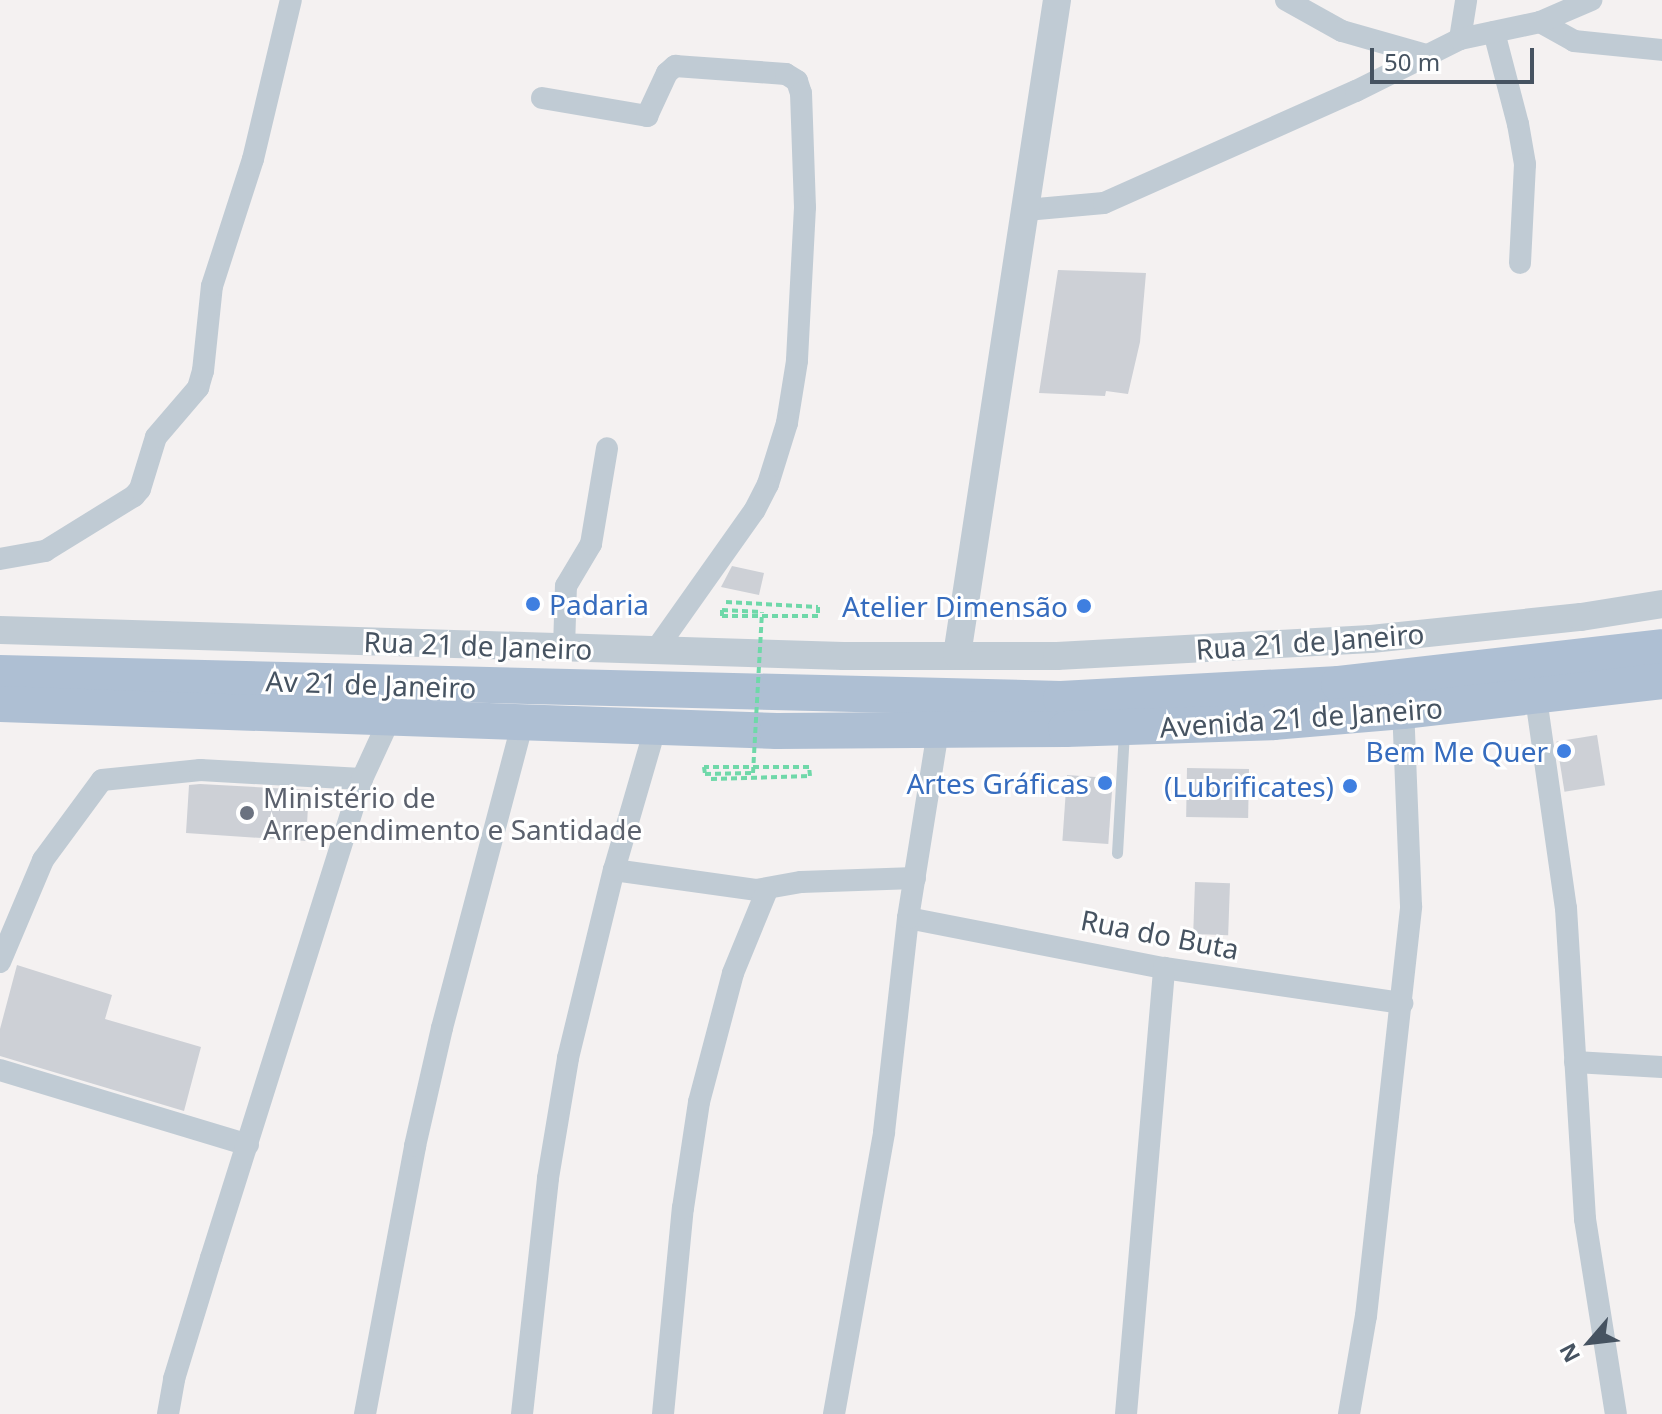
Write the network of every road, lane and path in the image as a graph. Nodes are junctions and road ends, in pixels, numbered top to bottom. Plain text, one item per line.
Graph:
1 (291, 0) edge
2 (1057, 0) edge
3 (1286, 0) edge
4 (1466, 0) edge
5 (1591, 0) edge
6 (1540, 22) junction
7 (1494, 32) junction
8 (1460, 39) junction
9 (1662, 50) edge
10 (1426, 55) junction
11 (542, 98) dead end
12 (1026, 210) junction
13 (1520, 263) dead end
14 (607, 448) dead end
15 (0, 559) edge
16 (726, 602) dead end
17 (1662, 604) edge
18 (0, 630) edge
19 (1662, 647) edge
20 (564, 648) junction
21 (655, 651) junction
22 (957, 655) junction
23 (0, 673) edge
24 (1662, 681) edge
25 (741, 693) joint
26 (1536, 698) junction
27 (0, 704) edge
28 (1403, 711) junction
29 (391, 716) junction
30 (523, 721) junction
31 (656, 725) junction
32 (1124, 728) junction
33 (938, 731) junction
34 (362, 779) junction
35 (711, 779) dead end
36 (1117, 853) dead end
37 (614, 870) junction
38 (915, 878) junction
39 (767, 890) junction
40 (908, 918) junction
41 (0, 962) edge
42 (1164, 968) junction
43 (1402, 1003) junction
44 (1575, 1062) junction
45 (1662, 1067) edge
46 (0, 1070) edge
47 (248, 1145) junction
48 (168, 1414) edge
49 (365, 1414) edge
50 (522, 1414) edge
51 (663, 1414) edge
52 (834, 1414) edge
53 (1126, 1414) edge
54 (1349, 1414) edge
55 (1616, 1414) edge

1 - 15 street
2 - 12 street
3 - 10 street
4 - 8 street
5 - 6 street
6 - 7 street
6 - 9 street
7 - 8 street
7 - 13 street
8 - 10 street
10 - 12 street
11 - 21 street
12 - 22 street
14 - 20 street
16 - 35 path, bridge
17 - 22 street, Rua 21 de Janeiro
18 - 20 street, Rua 21 de Janeiro
19 - 25 main road, Avenida 21 de Janeiro
20 - 21 street, Rua 21 de Janeiro
21 - 22 street, Rua 21 de Janeiro
23 - 25 main road, Av 21 de Janeiro
24 - 26 main road, Avenida 21 de Janeiro
26 - 28 main road, Avenida 21 de Janeiro
26 - 44 street
27 - 29 main road
28 - 32 main road, Avenida 21 de Janeiro
28 - 43 street
29 - 30 main road
29 - 34 street
30 - 31 main road
30 - 49 street
31 - 33 main road
31 - 37 street
32 - 33 main road, Avenida 21 de Janeiro
32 - 36 lane
33 - 38 street
34 - 41 street
34 - 47 street
37 - 39 street
37 - 50 street
38 - 39 street
38 - 40 street
39 - 51 street
40 - 42 street, Rua do Buta
40 - 52 street
42 - 43 street, Rua do Buta
42 - 53 street
43 - 54 street
44 - 45 street
44 - 55 street
46 - 47 street
47 - 48 street

